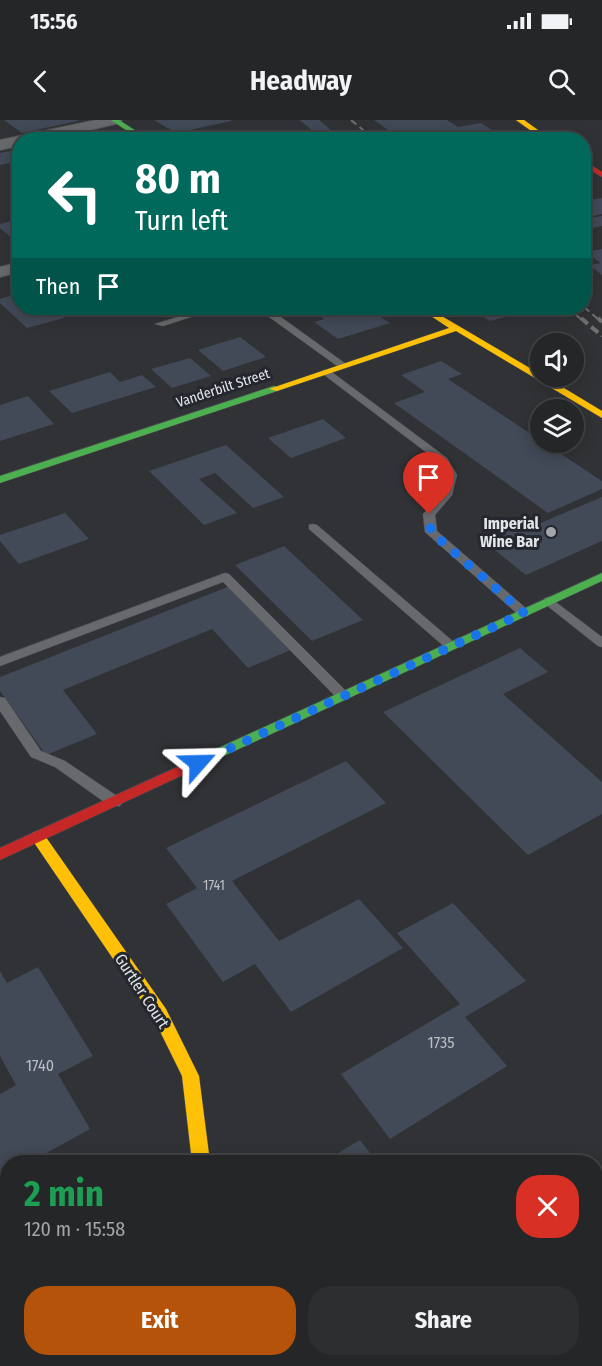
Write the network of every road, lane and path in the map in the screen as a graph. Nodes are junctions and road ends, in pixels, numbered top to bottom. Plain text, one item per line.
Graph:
1 (114, 120) edge
2 (519, 120) edge
3 (62, 132) edge
4 (134, 132) edge
5 (537, 132) edge
6 (191, 315) edge
7 (272, 315) edge
8 (435, 315) edge
9 (160, 324) dead end
10 (457, 328) junction
11 (343, 366) junction
12 (326, 372) junction
13 (602, 415) edge
14 (0, 480) edge
15 (313, 527) dead end
16 (602, 577) edge
17 (549, 601) junction
18 (524, 613) junction
19 (602, 643) edge
20 (451, 646) junction
21 (0, 662) edge
22 (343, 696) junction
23 (0, 701) edge
24 (115, 802) junction
25 (38, 837) junction
26 (0, 854) edge
27 (200, 1155) edge

1 - 3 street
1 - 4 street
2 - 5 street
6 - 9 lane
7 - 11 lane
8 - 10 street
10 - 11 street, Vanderbilt Street
10 - 13 street
11 - 12 street, Vanderbilt Street
12 - 14 street, Vanderbilt Street
12 - 18 lane
15 - 20 lane
16 - 17 street
17 - 18 street
17 - 19 lane
18 - 20 street
20 - 22 street
21 - 22 lane
22 - 24 street
23 - 24 lane
24 - 25 street
25 - 26 street
25 - 27 street, Gurtler Court

